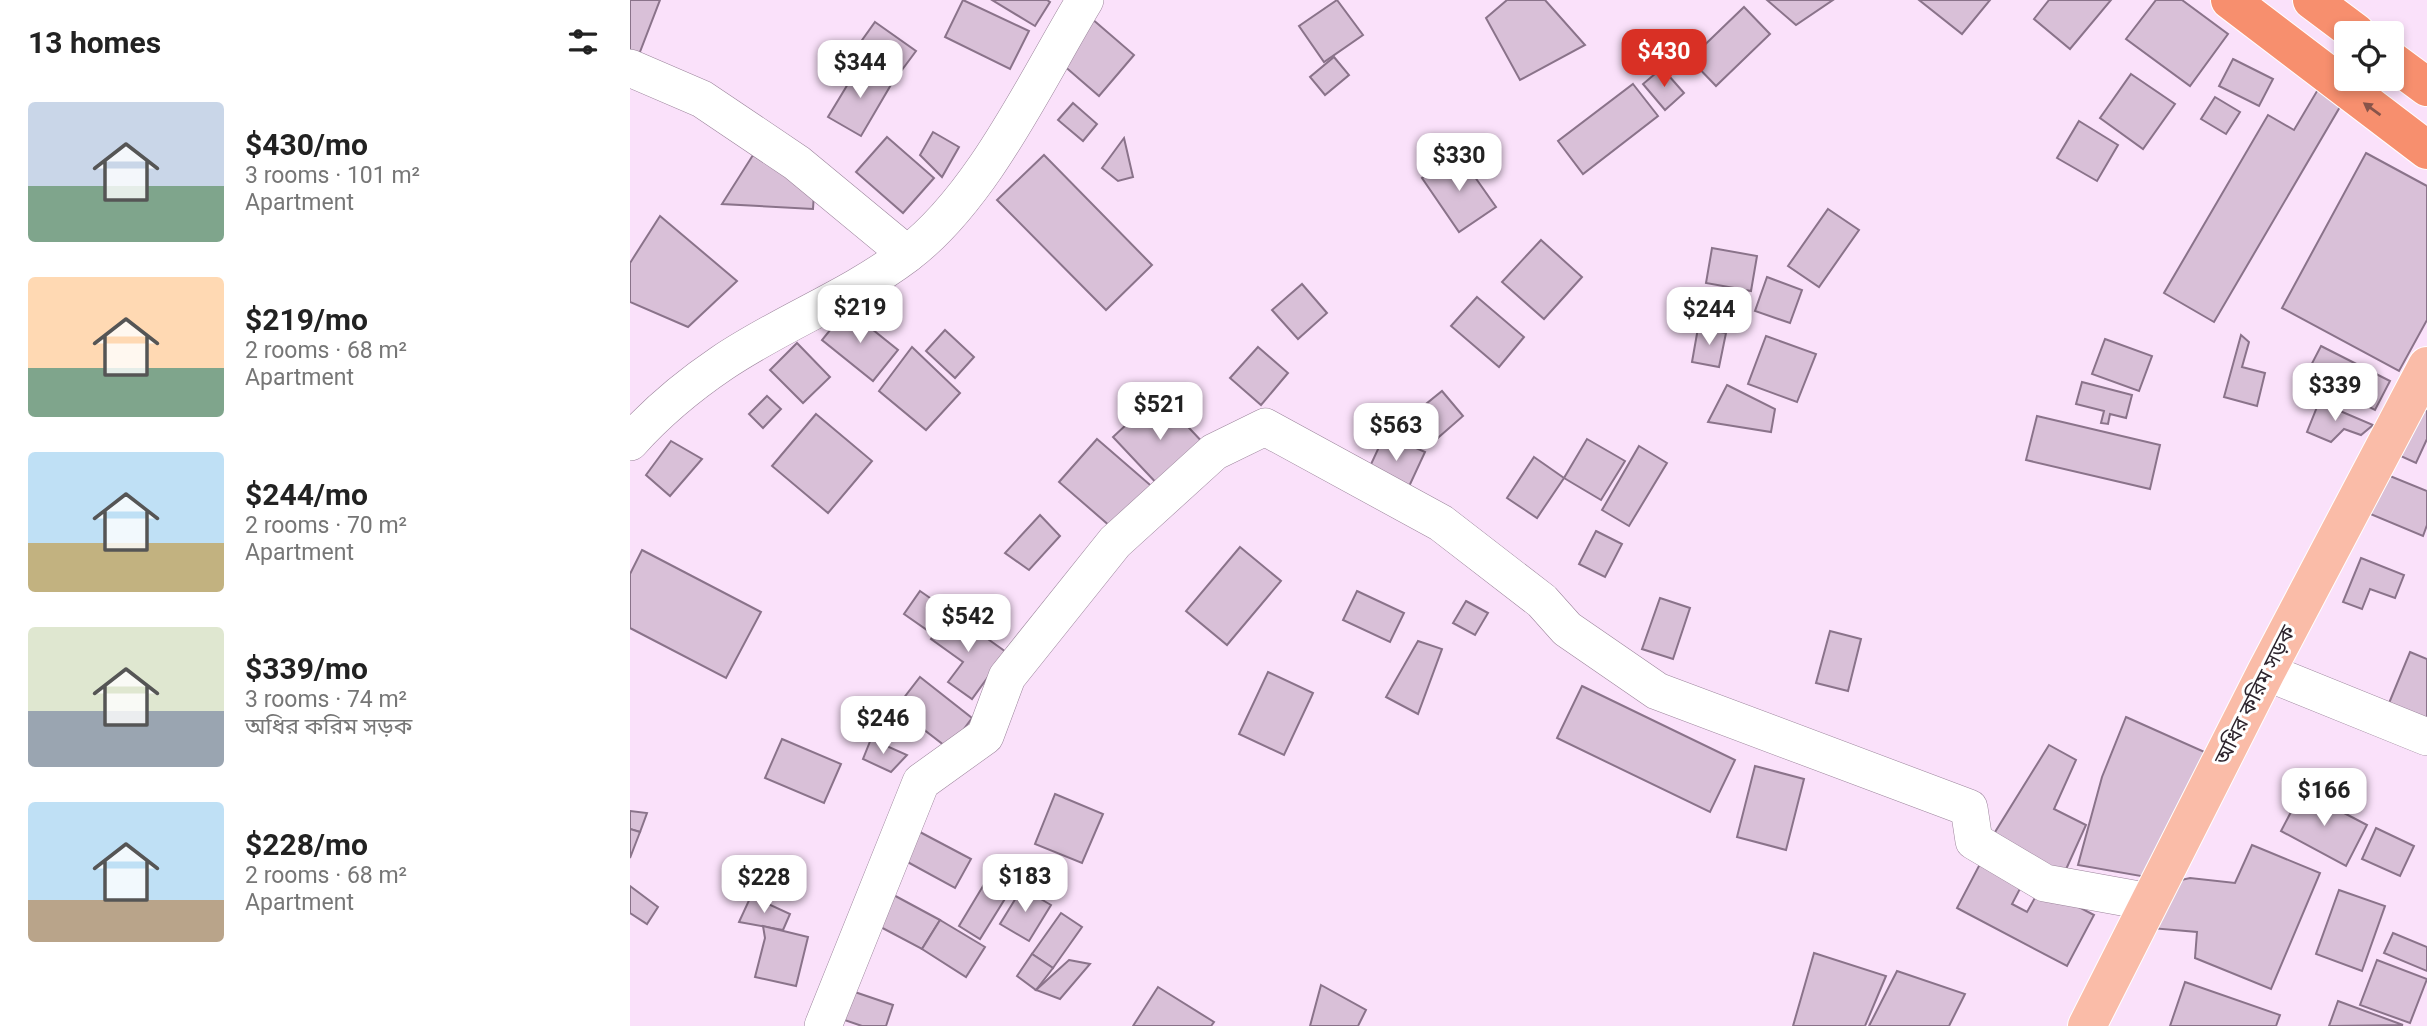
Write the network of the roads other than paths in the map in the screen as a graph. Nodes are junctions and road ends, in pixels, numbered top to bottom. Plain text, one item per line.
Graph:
1 (1085, 0) edge
2 (2230, 0) edge
3 (630, 68) edge
4 (2404, 70) edge
5 (2427, 87) edge
6 (2427, 150) edge
7 (907, 254) junction
8 (2427, 366) edge
9 (630, 442) edge
10 (2266, 672) junction
11 (2427, 737) edge
12 (2150, 902) junction
13 (823, 1026) edge
14 (2087, 1026) edge

1 - 7 street
6 -> 2 highway
3 - 7 street
4 - 5 highway
7 - 9 street
8 - 10 main road, অধির করিম সড়ক
10 - 11 street
10 - 12 main road, অধির করিম সড়ক
12 - 13 street
12 - 14 main road, অধির করিম সড়ক

